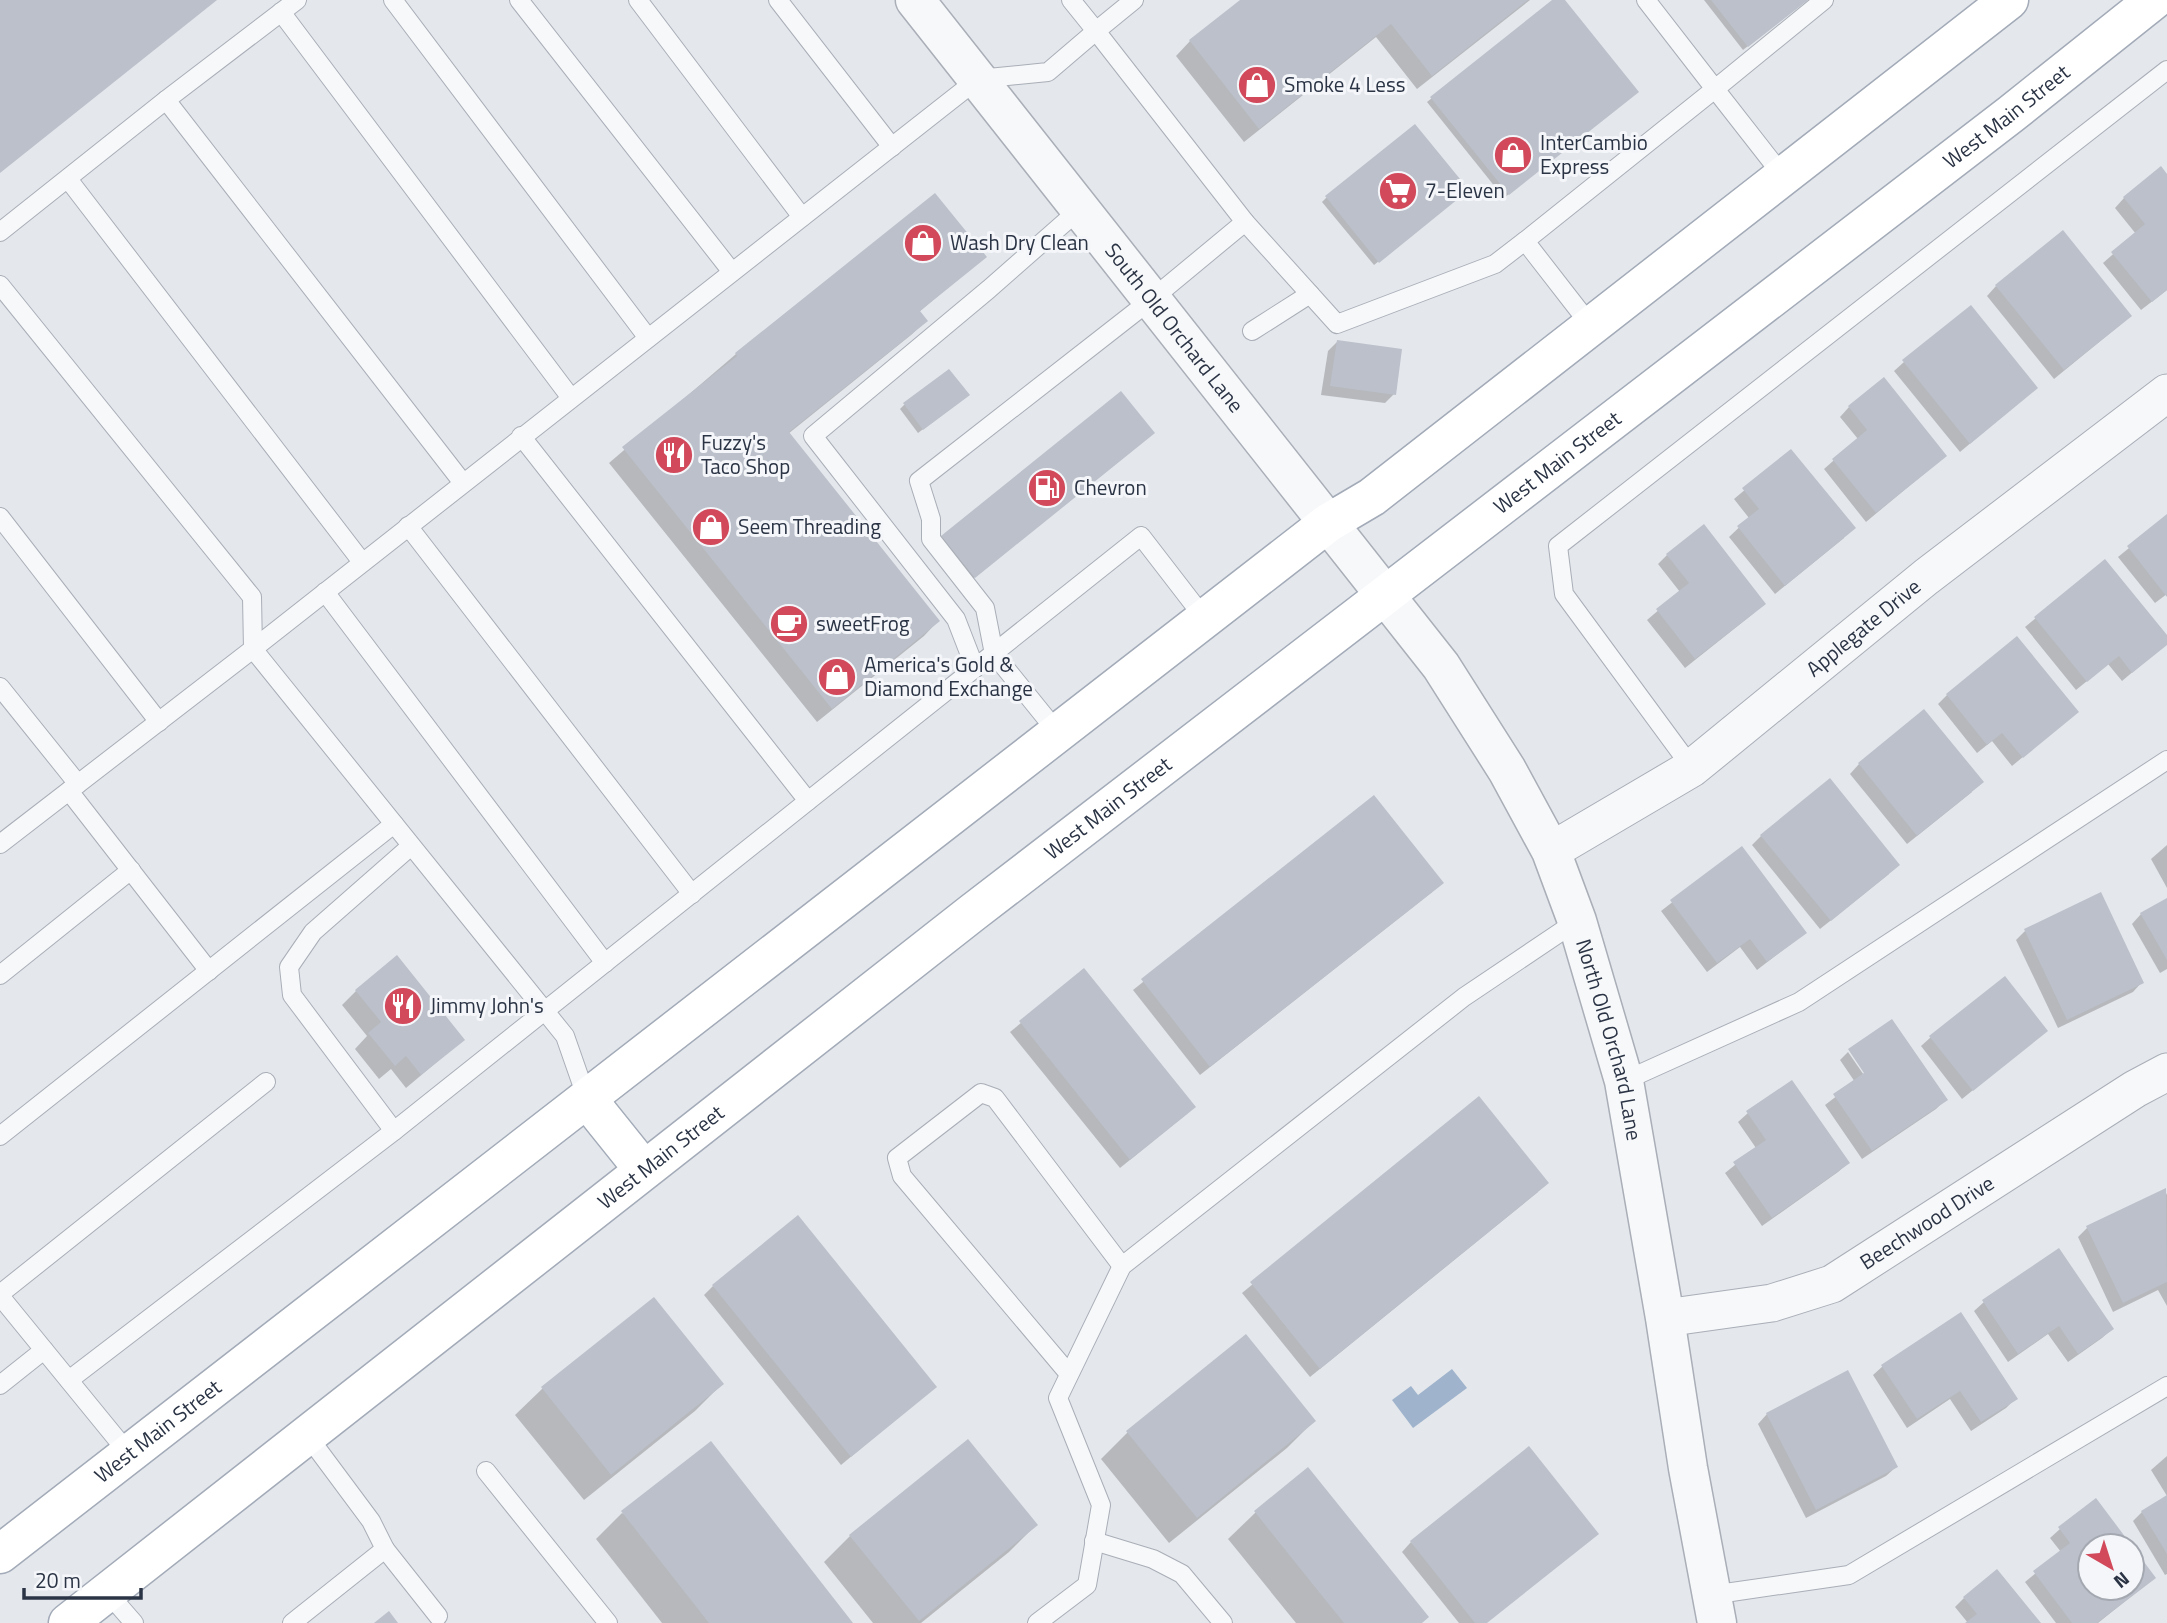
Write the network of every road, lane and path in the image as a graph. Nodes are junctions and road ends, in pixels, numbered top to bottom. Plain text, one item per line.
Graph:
1 (297, 0) edge
2 (393, 0) edge
3 (519, 0) edge
4 (638, 0) edge
5 (778, 0) edge
6 (915, 0) edge
7 (1071, 0) edge
8 (1134, 0) edge
9 (1646, 0) edge
10 (1824, 0) edge
11 (2009, 0) edge
12 (2154, 0) edge
13 (281, 12) junction
14 (1096, 31) junction
15 (2167, 70) edge
16 (978, 79) junction
17 (1715, 89) junction
18 (166, 100) junction
19 (892, 147) junction
20 (1783, 176) junction
21 (68, 179) junction
22 (1080, 209) junction
23 (802, 217) junction
24 (1245, 222) junction
25 (0, 232) edge
26 (1525, 241) junction
27 (732, 272) junction
28 (0, 285) edge
29 (1310, 294) junction
30 (1152, 299) junction
31 (1591, 326) junction
32 (1252, 331) dead end
33 (648, 338) junction
34 (2167, 393) edge
35 (571, 398) junction
36 (521, 436) junction
37 (463, 483) junction
38 (0, 517) edge
39 (1328, 523) junction
40 (408, 526) junction
41 (362, 562) junction
42 (324, 592) junction
43 (1385, 596) junction
44 (1205, 619) junction
45 (253, 649) junction
46 (994, 654) junction
47 (975, 668) junction
48 (0, 687) edge
49 (159, 722) junction
50 (1058, 733) junction
51 (2167, 760) edge
52 (1692, 768) junction
53 (73, 787) junction
54 (808, 801) junction
55 (394, 824) junction
56 (0, 844) edge
57 (411, 846) junction
58 (1551, 851) junction
59 (131, 870) junction
60 (692, 894) junction
61 (1577, 921) junction
62 (604, 963) junction
63 (209, 971) junction
64 (0, 975) edge
65 (545, 1011) junction
66 (2167, 1072) edge
67 (1624, 1081) junction
68 (266, 1082) dead end
69 (587, 1099) junction
70 (394, 1130) junction
71 (0, 1136) edge
72 (644, 1170) junction
73 (1122, 1266) junction
74 (0, 1295) edge
75 (1665, 1318) junction
76 (44, 1350) junction
77 (1069, 1374) junction
78 (69, 1380) junction
79 (0, 1385) edge
80 (2167, 1386) edge
81 (307, 1435) junction
82 (129, 1454) junction
83 (486, 1471) dead end
84 (1094, 1541) junction
85 (385, 1549) junction
86 (0, 1554) edge
87 (107, 1592) junction
88 (1714, 1609) edge
89 (438, 1616) dead end
90 (68, 1623) edge
91 (134, 1623) edge
92 (292, 1623) edge
93 (608, 1623) edge
94 (1037, 1623) edge
95 (1223, 1623) edge

1 - 13 lane
2 - 33 lane
3 - 27 lane
4 - 23 lane
5 - 19 lane
6 - 16 street, South Old Orchard Lane
7 - 14 lane
8 - 14 lane
9 - 17 lane
10 - 17 lane
11 - 20 main road, West Main Street
12 - 43 main road, West Main Street
13 - 18 lane
13 - 35 lane
14 - 16 lane
14 - 24 lane
15 - 52 lane
16 - 19 lane
16 - 22 street, South Old Orchard Lane
17 - 20 lane
17 - 26 lane
18 - 21 lane
18 - 37 lane
19 - 23 lane
20 - 31 main road, West Main Street
21 - 25 lane
21 - 41 lane
22 - 30 street, South Old Orchard Lane
22 - 47 lane
23 - 27 lane
24 - 29 lane
24 - 30 lane
26 - 29 lane
26 - 31 lane
27 - 33 lane
28 - 45 lane
29 - 32 lane
30 - 39 street, South Old Orchard Lane
30 - 46 lane
31 - 39 main road, West Main Street
33 - 35 lane
34 - 52 street, Applegate Drive
35 - 36 lane
36 - 37 lane
36 - 54 lane
37 - 40 lane
38 - 49 lane
39 - 43 street, North Old Orchard Lane
39 - 44 main road, West Main Street
40 - 41 lane
40 - 60 lane
41 - 42 lane
42 - 45 lane
42 - 62 lane
43 - 58 street, North Old Orchard Lane
43 - 72 main road, West Main Street
44 - 46 lane
44 - 50 main road, West Main Street
45 - 49 lane
45 - 55 lane
46 - 47 lane
46 - 50 lane
47 - 54 lane
48 - 53 lane
49 - 53 lane
50 - 69 main road, West Main Street
51 - 67 lane
52 - 58 street, Applegate Drive
53 - 56 lane
53 - 59 lane
54 - 60 lane
55 - 57 lane
55 - 63 lane
57 - 65 lane
57 - 70 lane
58 - 61 street, North Old Orchard Lane
59 - 63 lane
59 - 64 lane
60 - 62 lane
61 - 67 street, North Old Orchard Lane
61 - 73 lane
62 - 65 lane
63 - 71 lane
65 - 69 lane
65 - 70 lane
66 - 75 street, Beechwood Drive
67 - 75 street, North Old Orchard Lane
68 - 74 lane
69 - 72 main road
69 - 82 main road, West Main Street
70 - 78 lane
72 - 81 main road, West Main Street
73 - 77 lane
73 - 77 lane
74 - 76 lane
75 - 88 street, North Old Orchard Lane
76 - 78 lane
76 - 79 lane
77 - 84 lane
78 - 82 lane
80 - 88 lane
81 - 85 lane
81 - 87 main road, West Main Street
82 - 86 main road, West Main Street
83 - 93 lane
84 - 94 lane
84 - 95 lane
85 - 89 lane
85 - 92 lane
87 - 90 main road, West Main Street
87 - 91 lane

